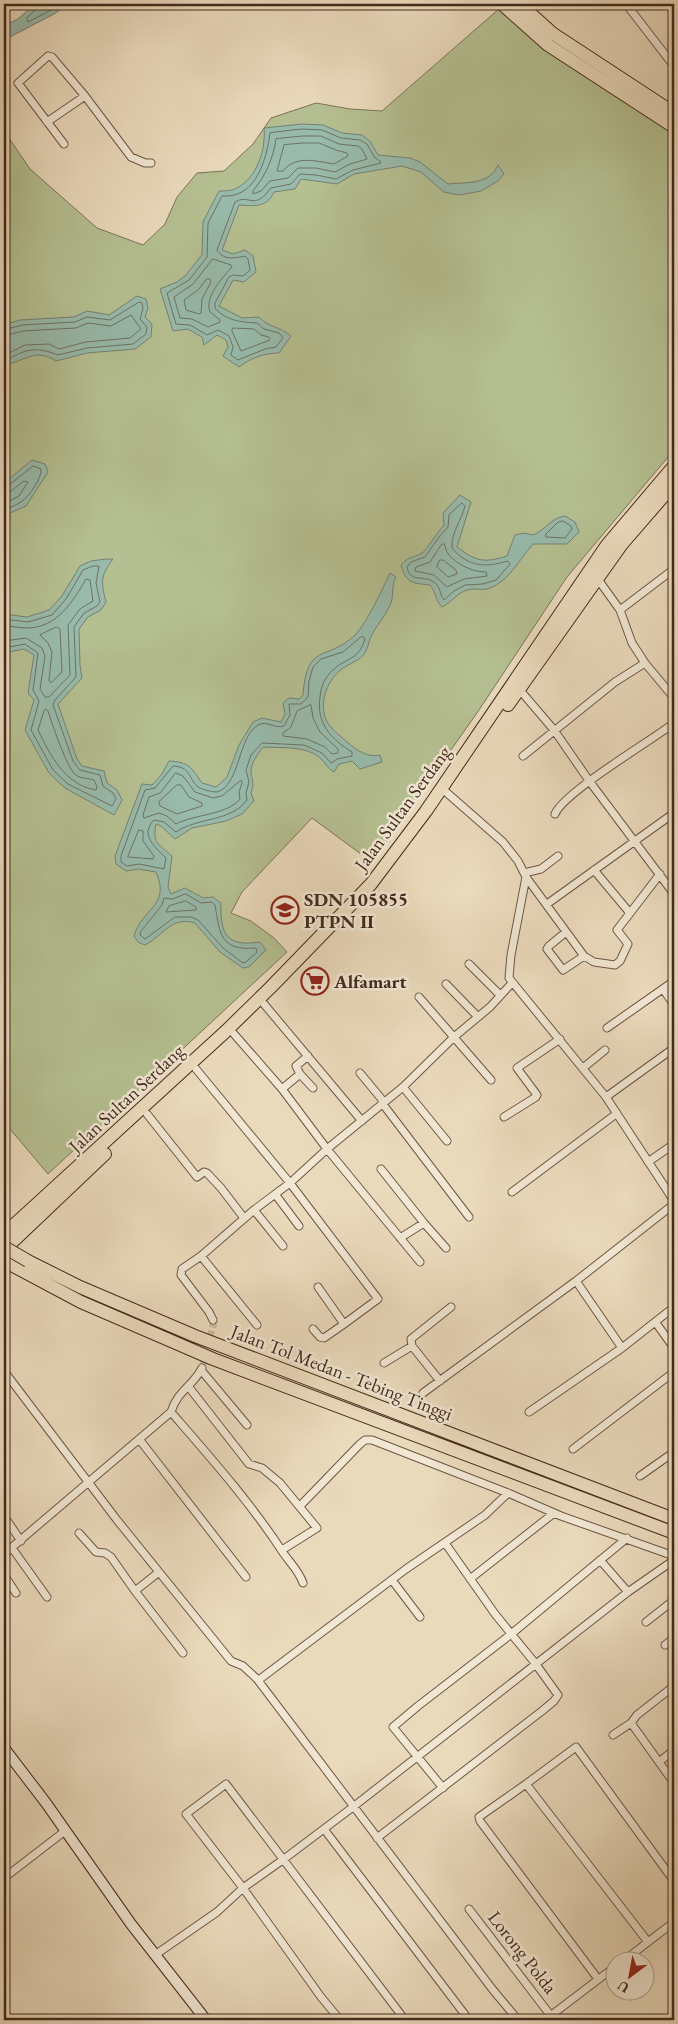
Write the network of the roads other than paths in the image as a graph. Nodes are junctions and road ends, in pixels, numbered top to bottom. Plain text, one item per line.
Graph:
1 (502, 4) edge
2 (520, 4) edge
3 (626, 4) edge
4 (674, 66) edge
5 (610, 79) junction
6 (636, 95) junction
7 (85, 96) junction
8 (674, 113) edge
9 (47, 122) junction
10 (674, 127) edge
11 (64, 144) dead end
12 (151, 163) dead end
13 (674, 466) edge
14 (673, 488) edge
15 (673, 572) edge
16 (593, 576) junction
17 (620, 610) junction
18 (645, 663) junction
19 (519, 689) junction
20 (674, 698) edge
21 (674, 723) edge
22 (554, 730) junction
23 (523, 756) dead end
24 (590, 782) junction
25 (446, 792) junction
26 (674, 813) edge
27 (555, 814) dead end
28 (635, 840) junction
29 (558, 856) dead end
30 (594, 870) junction
31 (660, 874) junction
32 (525, 875) junction
33 (674, 894) edge
34 (547, 904) junction
35 (629, 912) junction
36 (566, 932) junction
37 (584, 956) junction
38 (469, 964) dead end
39 (674, 981) edge
40 (512, 983) junction
41 (446, 984) dead end
42 (663, 988) junction
43 (500, 995) junction
44 (419, 997) dead end
45 (264, 1004) junction
46 (674, 1005) edge
47 (478, 1017) junction
48 (607, 1028) dead end
49 (234, 1034) junction
50 (454, 1037) junction
51 (560, 1039) junction
52 (674, 1048) edge
53 (605, 1050) dead end
54 (308, 1056) junction
55 (583, 1068) junction
56 (196, 1069) junction
57 (360, 1073) dead end
58 (300, 1074) junction
59 (491, 1080) dead end
60 (403, 1087) junction
61 (313, 1088) dead end
62 (282, 1090) junction
63 (606, 1098) junction
64 (383, 1103) junction
65 (147, 1114) junction
66 (616, 1114) junction
67 (504, 1117) dead end
68 (362, 1120) junction
69 (447, 1142) dead end
70 (674, 1144) edge
71 (327, 1149) junction
72 (648, 1162) junction
73 (381, 1169) dead end
74 (68, 1182) junction
75 (290, 1183) junction
76 (512, 1192) dead end
77 (275, 1194) junction
78 (674, 1203) edge
79 (254, 1210) junction
80 (469, 1217) dead end
81 (244, 1218) junction
82 (424, 1223) junction
83 (299, 1226) dead end
84 (4, 1234) edge
85 (400, 1238) junction
86 (283, 1246) dead end
87 (4, 1248) edge
88 (446, 1248) dead end
89 (201, 1256) junction
90 (4, 1261) edge
91 (420, 1262) dead end
92 (576, 1281) junction
93 (318, 1287) dead end
94 (674, 1307) edge
95 (451, 1308) dead end
96 (213, 1320) dead end
97 (656, 1323) junction
98 (257, 1324) dead end
99 (344, 1324) junction
100 (313, 1329) dead end
101 (412, 1346) junction
102 (622, 1348) junction
103 (674, 1348) edge
104 (384, 1363) dead end
105 (4, 1371) edge
106 (674, 1372) edge
107 (440, 1381) junction
108 (188, 1386) junction
109 (423, 1393) dead end
110 (170, 1412) junction
111 (529, 1412) dead end
112 (247, 1425) dead end
113 (139, 1439) junction
114 (573, 1449) dead end
115 (674, 1452) edge
116 (640, 1476) dead end
117 (88, 1482) junction
118 (508, 1493) junction
119 (300, 1506) junction
120 (554, 1513) junction
121 (4, 1516) edge
122 (674, 1519) edge
123 (79, 1533) dead end
124 (674, 1533) edge
125 (628, 1538) junction
126 (21, 1540) junction
127 (444, 1543) junction
128 (12, 1548) junction
129 (282, 1550) junction
130 (4, 1554) edge
131 (674, 1558) edge
132 (600, 1560) junction
133 (159, 1572) junction
134 (4, 1575) edge
135 (246, 1577) dead end
136 (470, 1579) junction
137 (392, 1580) junction
138 (303, 1583) dead end
139 (135, 1591) junction
140 (628, 1592) junction
141 (16, 1593) dead end
142 (47, 1597) dead end
143 (674, 1600) edge
144 (420, 1617) dead end
145 (646, 1622) dead end
146 (510, 1635) junction
147 (674, 1638) edge
148 (665, 1645) dead end
149 (183, 1653) dead end
150 (535, 1663) junction
151 (256, 1679) junction
152 (674, 1686) edge
153 (631, 1723) junction
154 (613, 1735) dead end
155 (4, 1748) edge
156 (674, 1750) edge
157 (418, 1756) junction
158 (659, 1762) junction
159 (674, 1783) edge
160 (526, 1784) junction
161 (443, 1788) junction
162 (353, 1807) junction
163 (324, 1829) junction
164 (65, 1831) junction
165 (377, 1838) junction
166 (284, 1859) junction
167 (4, 1878) edge
168 (674, 1881) edge
169 (243, 1888) junction
170 (468, 1909) dead end
171 (674, 1922) edge
172 (648, 1942) junction
173 (635, 1952) edge
174 (156, 1955) junction
175 (606, 1973) edge
176 (598, 1979) junction
177 (548, 2018) edge
178 (206, 2020) edge
179 (340, 2020) edge
180 (405, 2020) edge
181 (469, 2020) edge
182 (518, 2020) edge

1 - 5 highway
2 - 5 highway
3 - 4 street
5 - 6 highway
6 - 8 highway
6 - 10 highway
7 - 9 street
7 - 9 street
7 - 12 street
9 - 11 street
13 - 16 highway, Jalan Sultan Serdang
14 - 16 highway, Jalan Sultan Serdang
15 - 17 street
16 - 17 street
16 - 19 highway, Jalan Sultan Serdang
16 - 74 highway, Jalan Sultan Serdang
17 - 18 street
18 - 20 street
18 - 22 street
19 - 22 street
19 - 25 highway, Jalan Sultan Serdang
21 - 24 street
22 - 23 street
22 - 24 street
24 - 27 street
24 - 28 street
25 - 32 street
25 - 45 highway, Jalan Sultan Serdang
26 - 28 street
28 - 30 street
28 - 31 street
29 - 32 street
30 - 34 street
30 - 35 street
31 - 33 street
31 - 35 street
32 - 34 street
32 - 40 street
34 - 36 street
35 - 37 street
36 - 37 street
36 - 37 street
38 - 43 street
39 - 42 street
40 - 43 street
40 - 51 street
41 - 47 street
42 - 46 street
42 - 48 street
43 - 47 street
44 - 50 street
45 - 49 highway, Jalan Sultan Serdang
45 - 54 street
47 - 50 street
49 - 56 highway, Jalan Sultan Serdang
49 - 62 street
50 - 59 street
50 - 60 street
51 - 55 street
51 - 67 street
52 - 63 street
53 - 55 street
54 - 58 street
54 - 68 street
55 - 63 street
56 - 65 highway, Jalan Sultan Serdang
56 - 75 street
57 - 64 street
58 - 61 street
58 - 62 street
60 - 64 street
60 - 69 street
62 - 71 street
63 - 66 street
64 - 68 street
64 - 80 street
65 - 74 highway, Jalan Sultan Serdang
65 - 81 street
66 - 72 street
66 - 76 street
68 - 71 street
70 - 72 street
71 - 75 street
71 - 85 street
72 - 78 street
73 - 82 street
74 - 84 highway, Jalan Sultan Serdang
74 - 87 highway, Jalan Sultan Serdang
75 - 77 street
75 - 99 street
77 - 79 street
77 - 83 street
78 - 92 street
79 - 81 street
79 - 86 street
81 - 89 street
82 - 85 street
82 - 88 street
85 - 91 street
87 - 122 highway, Jalan Tol Medan - Tebing Tinggi, bridge
89 - 96 street
89 - 98 street
90 - 124 highway, Jalan Tol Medan - Tebing Tinggi
92 - 102 street
92 - 107 street
93 - 99 street
94 - 97 street
95 - 101 street
97 - 102 street
97 - 103 street
99 - 100 street
101 - 104 street
101 - 107 street
102 - 111 street
105 - 117 street
106 - 114 street
107 - 109 street
108 - 110 street
108 - 112 street
108 - 119 street
110 - 113 street
110 - 129 street
113 - 117 street
113 - 135 street
115 - 116 street
117 - 126 street
117 - 133 street
118 - 119 street
118 - 120 street
118 - 127 street
119 - 129 street
120 - 125 street
120 - 136 street
121 - 126 street
123 - 139 street
125 - 131 street
125 - 132 street
126 - 128 street
127 - 136 street
127 - 137 street
128 - 130 street
128 - 142 street
129 - 138 street
131 - 140 street
132 - 140 street
132 - 146 street
133 - 139 street
133 - 151 street
134 - 141 street
136 - 146 street
137 - 144 street
137 - 151 street
139 - 149 street
140 - 150 street
143 - 145 street
146 - 150 street
146 - 157 street
147 - 148 street
150 - 157 street
150 - 161 street
151 - 162 street
152 - 153 street
153 - 154 street
153 - 158 street
155 - 164 street
156 - 158 street
157 - 161 street
157 - 162 street
158 - 159 street
160 - 168 street
160 - 172 street
160 - 176 street
161 - 165 street
162 - 163 street
162 - 165 street
163 - 166 street
163 - 181 street
164 - 167 street
164 - 174 street
165 - 182 street
166 - 169 street
166 - 169 street
166 - 180 street
169 - 174 street
169 - 179 street
170 - 177 street, Lorong Polda
171 - 172 street
172 - 173 street
174 - 178 street
175 - 176 street
176 - 177 street

